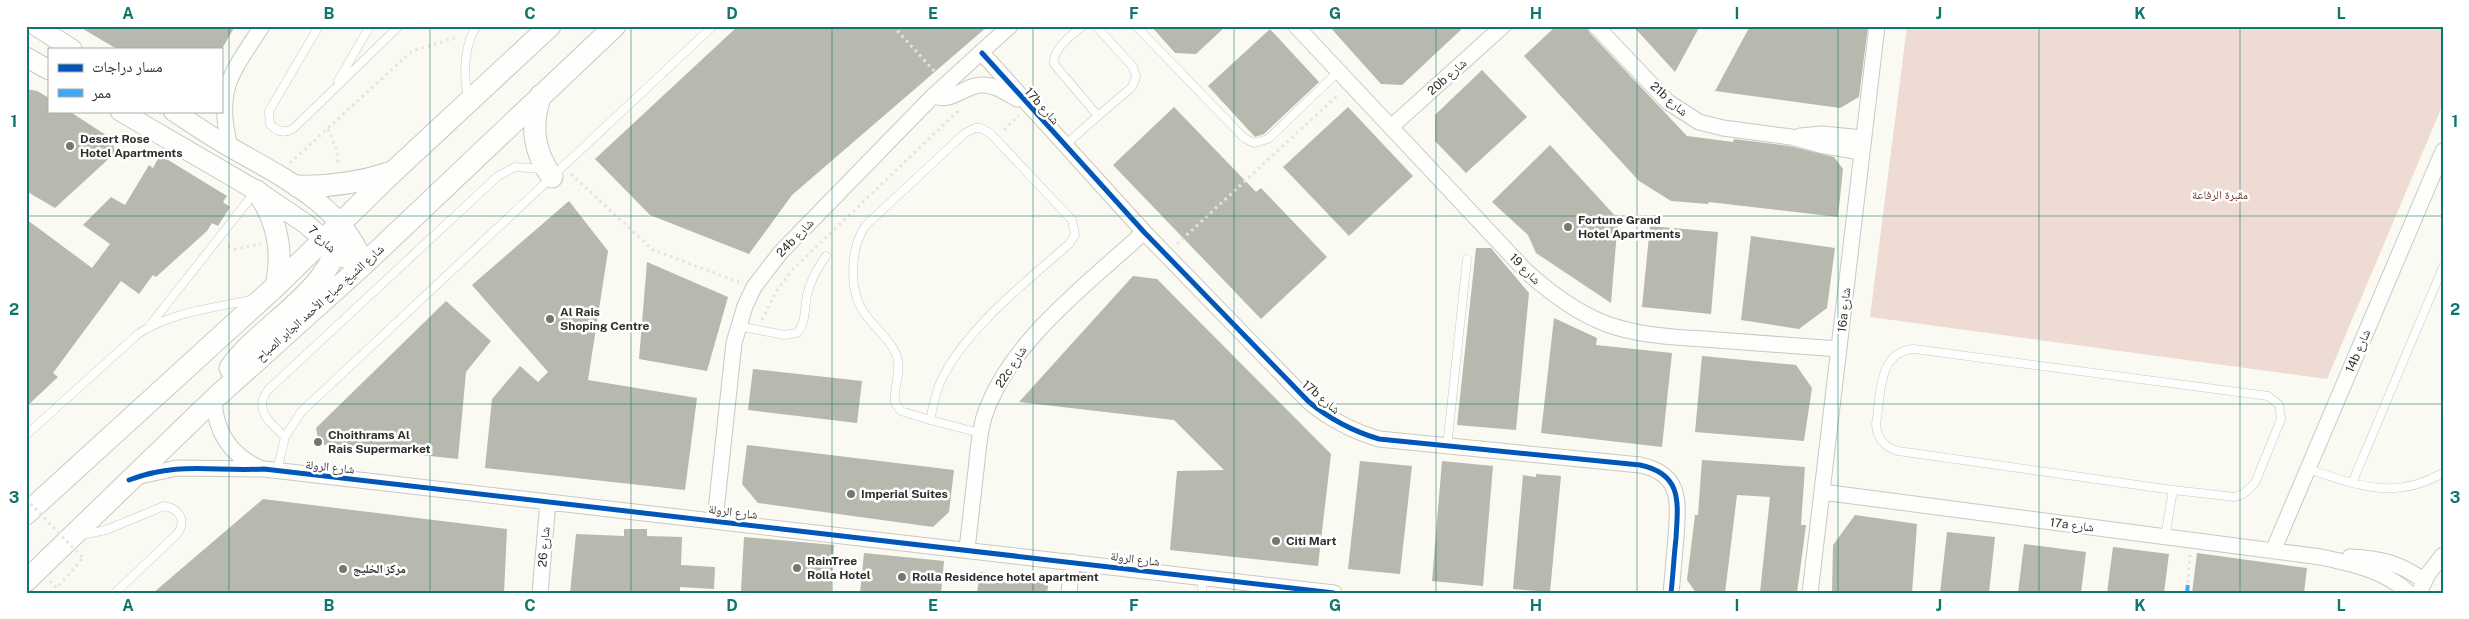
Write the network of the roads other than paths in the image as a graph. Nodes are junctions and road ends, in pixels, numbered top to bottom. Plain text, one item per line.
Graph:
1 (36, 26) edge
2 (262, 26) edge
3 (319, 26) edge
4 (370, 26) edge
5 (399, 26) edge
6 (550, 26) edge
7 (615, 26) edge
8 (713, 26) edge
9 (1010, 26) edge
10 (1083, 26) edge
11 (1096, 26) edge
12 (1136, 26) edge
13 (1296, 26) edge
14 (1503, 26) edge
15 (1877, 26) edge
16 (1595, 27) edge
17 (474, 29) edge
18 (70, 48) edge
19 (982, 53) junction
20 (1339, 71) junction
21 (225, 82) edge
22 (332, 92) junction
23 (541, 94) junction
24 (934, 95) junction
25 (469, 102) junction
26 (1029, 106) junction
27 (122, 112) edge
28 (174, 112) edge
29 (1098, 116) junction
30 (1391, 127) junction
31 (1065, 145) junction
32 (1862, 145) junction
33 (230, 147) junction
34 (2443, 151) edge
35 (394, 171) junction
36 (554, 171) junction
37 (297, 186) junction
38 (256, 190) junction
39 (341, 223) junction
40 (1144, 232) junction
41 (330, 246) junction
42 (826, 256) dead end
43 (1467, 259) dead end
44 (364, 264) junction
45 (2443, 267) edge
46 (270, 291) junction
47 (150, 326) junction
48 (738, 326) junction
49 (1839, 348) junction
50 (214, 399) junction
51 (930, 420) junction
52 (980, 433) junction
53 (26, 435) edge
54 (285, 437) junction
55 (1447, 447) junction
56 (2308, 469) junction
57 (270, 470) junction
58 (2443, 473) edge
59 (129, 480) junction
60 (2352, 483) junction
61 (2173, 490) junction
62 (1822, 492) junction
63 (548, 502) junction
64 (26, 514) edge
65 (715, 520) junction
66 (72, 535) junction
67 (2165, 537) junction
68 (967, 549) junction
69 (2273, 550) junction
70 (2443, 555) edge
71 (2322, 557) junction
72 (1072, 562) junction
73 (1203, 577) junction
74 (26, 581) edge
75 (2422, 587) edge
76 (115, 593) edge
77 (540, 593) edge
78 (1069, 593) edge
79 (1202, 593) edge
80 (1334, 593) edge
81 (1671, 593) edge
82 (1810, 593) edge
83 (2409, 593) edge

1 - 18 street
2 - 21 street
3 - 22 lane
4 - 22 lane
5 - 22 lane
6 - 25 main road
7 - 23 main road, شارع الشيخ صباح الأحمد الجابر الصباح
8 - 36 lane
9 - 19 street, 24b شارع
10 - 29 lane
11 - 29 lane
12 - 20 lane
13 - 20 street, شارع 19
14 - 30 street, 20b شارع
15 - 32 street, 16a شارع
16 - 32 street, 21b شارع
17 - 25 lane
19 - 24 street, 24b شارع
19 - 26 street, 17b شارع
20 - 30 street, شارع 19
21 - 33 street
23 - 36 main road
23 - 44 main road, شارع الشيخ صباح الأحمد الجابر الصباح
24 - 26 street, 17b شارع
24 - 48 street, 24b شارع
25 - 35 main road
26 - 31 street, 17b شارع
27 - 38 street, شارع 7
28 - 33 street, شارع 7
29 - 31 lane
30 - 49 street, شارع 19
31 - 40 street, 17b شارع
32 - 49 street, 16a شارع
33 - 37 street, شارع 7
34 - 56 street, 14b شارع
35 - 37 main road
35 - 39 main road
36 - 54 lane
36 - 54 lane
37 - 39 street, شارع 7
38 - 41 street, شارع 7
38 - 46 main road
38 - 47 lane
39 - 41 main road
39 - 44 street, شارع 7
40 - 52 street, 22c شارع
40 - 55 street, 17b شارع
41 - 44 street, شارع 7
41 - 46 main road
41 - 50 main road
42 - 48 lane
43 - 55 lane
44 - 50 main road, شارع الشيخ صباح الأحمد الجابر الصباح
45 - 60 lane
46 - 47 lane
46 - 64 main road
47 - 53 lane
48 - 65 street, 24b شارع
49 - 62 street, 16a شارع
50 - 57 street, شارع الرولة
50 - 59 main road, شارع الشيخ صباح الأحمد الجابر الصباح
51 - 51 lane
51 - 52 lane
52 - 68 street, 22c شارع
54 - 57 lane
55 - 81 street, 17b شارع
56 - 60 lane
56 - 69 street, 14b شارع
57 - 59 street, شارع الرولة
57 - 63 street, شارع الرولة
58 - 60 lane
59 - 66 main road, شارع الشيخ صباح الأحمد الجابر الصباح
61 - 61 lane
61 - 67 lane
62 - 67 street, 17a شارع
62 - 82 street, 16a شارع
63 - 65 street, شارع الرولة
63 - 77 street, شارع 26
65 - 68 street, شارع الرولة
66 - 74 main road, شارع الشيخ صباح الأحمد الجابر الصباح
66 - 76 lane
67 - 69 street, 17a شارع
68 - 72 street, شارع الرولة
69 - 71 street, 17a شارع
70 - 75 street
71 - 75 street, 17a شارع
71 - 83 street, 17a شارع
72 - 73 street, شارع الرولة
72 - 78 street
73 - 79 lane
73 - 80 street, شارع الرولة

